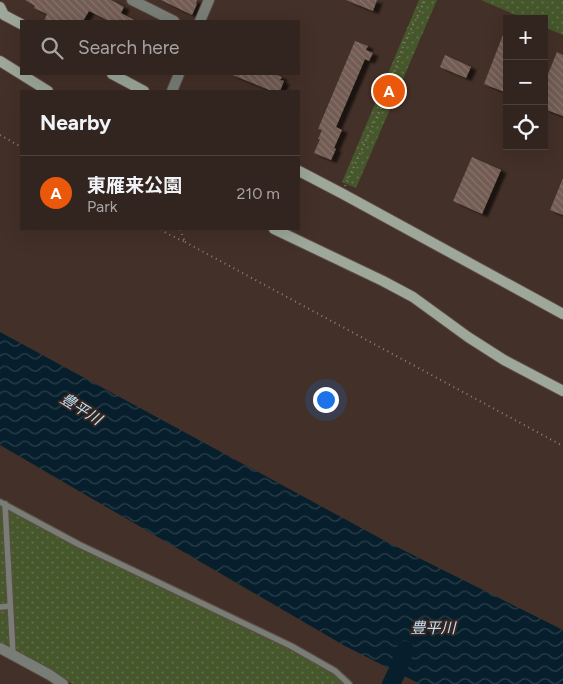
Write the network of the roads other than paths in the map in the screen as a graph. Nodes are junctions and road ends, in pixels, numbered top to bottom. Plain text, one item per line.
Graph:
1 (132, 0) edge
2 (209, 0) edge
3 (0, 8) edge
4 (172, 20) edge
5 (200, 20) edge
6 (20, 23) edge
7 (0, 61) edge
8 (20, 74) edge
9 (22, 75) edge
10 (114, 75) edge
11 (179, 75) edge
12 (46, 90) edge
13 (142, 90) edge
14 (172, 90) edge
15 (300, 172) edge
16 (276, 230) edge
17 (563, 314) edge
18 (563, 391) edge
19 (3, 503) edge
20 (10, 606) junction
21 (0, 607) edge
22 (0, 648) edge
23 (13, 655) junction
24 (63, 684) edge
25 (349, 684) edge

1 - 4 street
2 - 5 street
3 - 6 street
7 - 8 street
9 - 12 street
10 - 13 street
11 - 14 street
15 - 17 street
16 - 18 street
19 - 20 lane
19 - 25 lane
20 - 21 lane
20 - 23 lane
22 - 23 street
23 - 24 street

